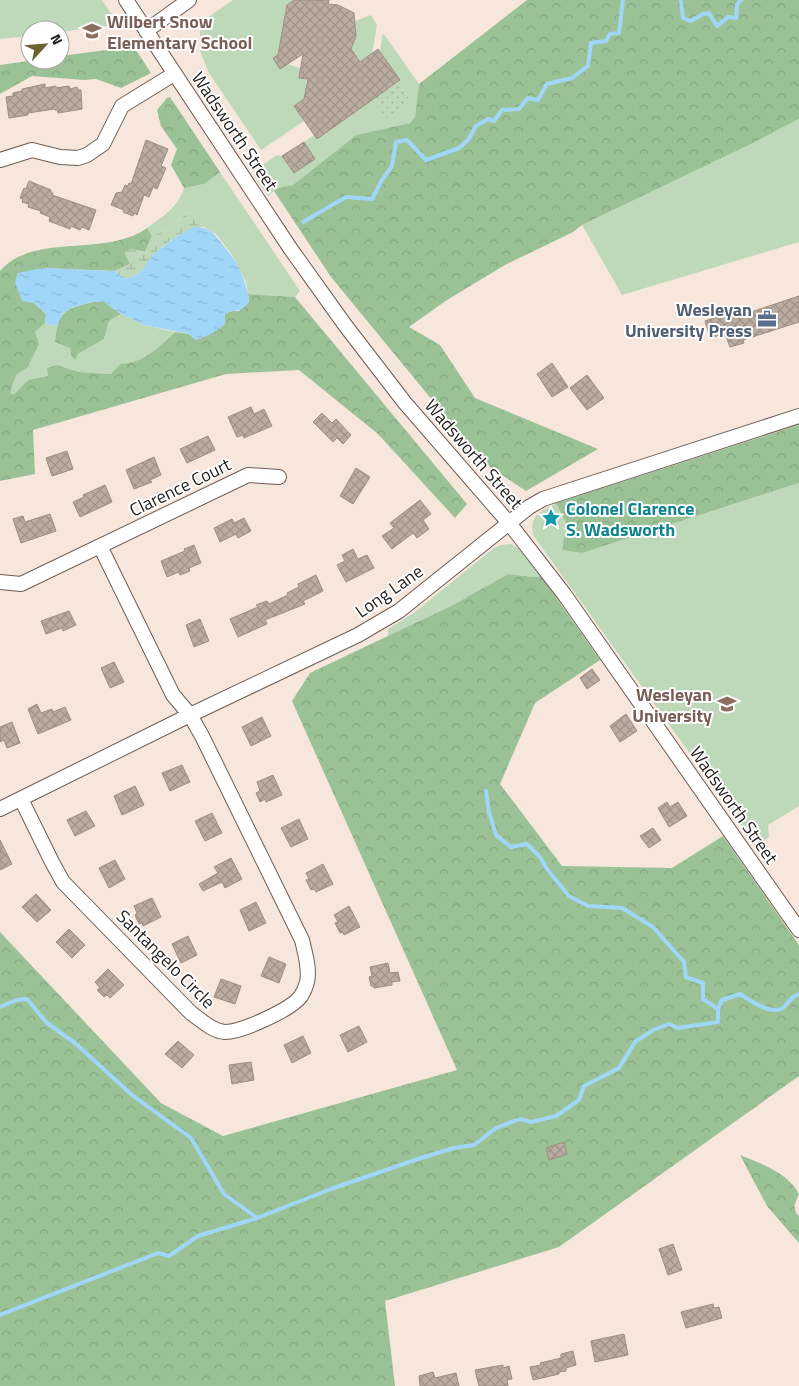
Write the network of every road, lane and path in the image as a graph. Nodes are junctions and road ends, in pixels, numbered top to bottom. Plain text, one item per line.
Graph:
1 (126, 0) edge
2 (189, 0) edge
3 (144, 27) junction
4 (174, 74) junction
5 (0, 160) edge
6 (799, 416) edge
7 (279, 477) dead end
8 (509, 523) junction
9 (100, 546) junction
10 (0, 582) edge
11 (190, 715) junction
12 (21, 799) junction
13 (0, 809) edge
14 (799, 930) edge

1 - 3 street, Wadsworth Street
2 - 3 street
3 - 4 street, Wadsworth Street
4 - 5 street
4 - 8 street, Wadsworth Street
6 - 8 street, Long Lane
7 - 9 street, Clarence Court
8 - 11 street, Long Lane
8 - 14 street, Wadsworth Street
9 - 10 street, Clarence Court
9 - 11 street
11 - 12 street, Long Lane
11 - 12 street, Santangelo Circle
12 - 13 street, Long Lane

